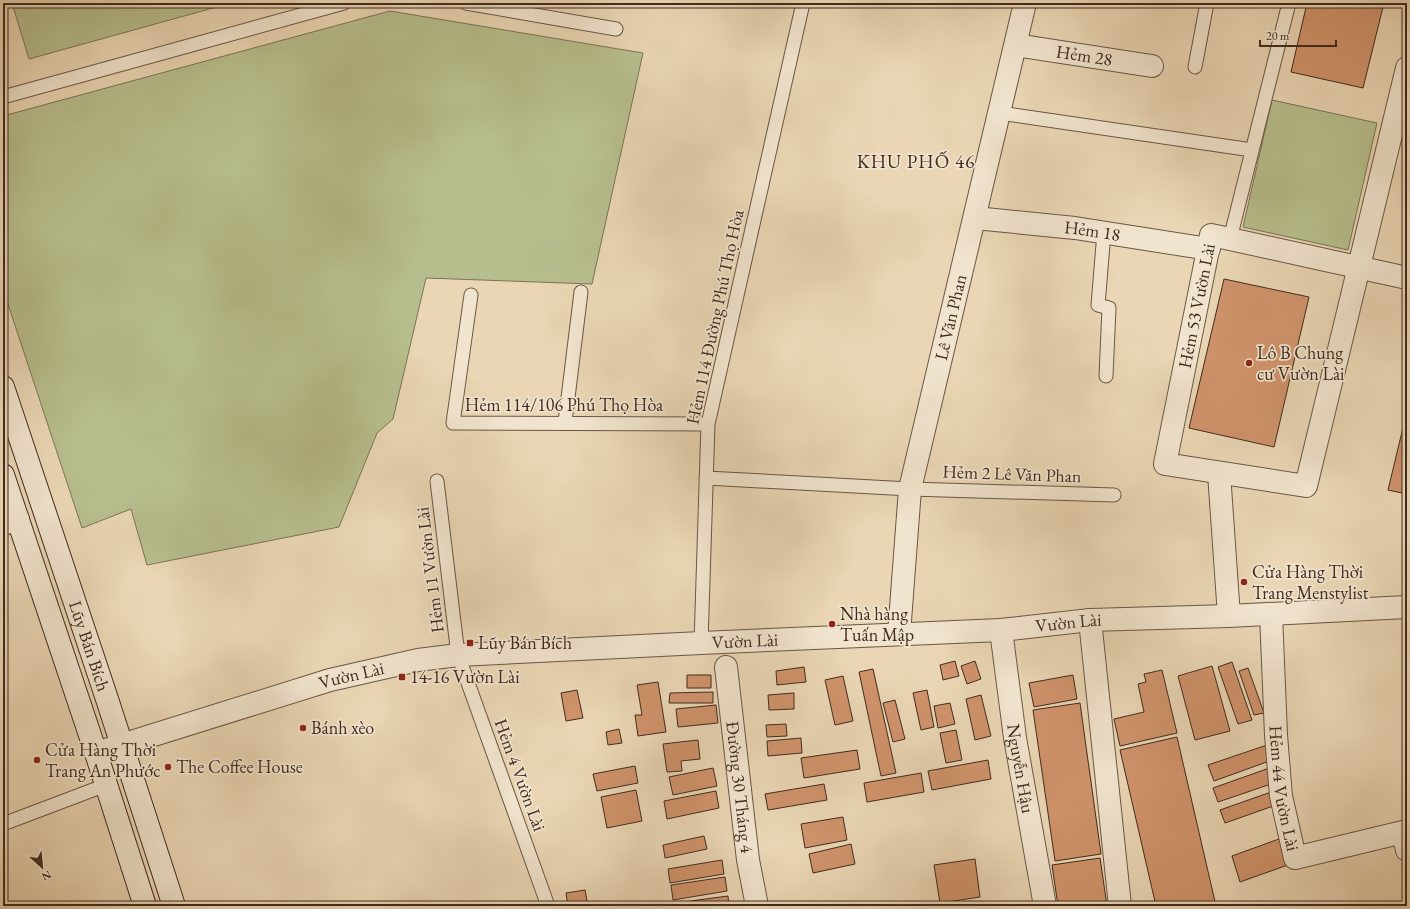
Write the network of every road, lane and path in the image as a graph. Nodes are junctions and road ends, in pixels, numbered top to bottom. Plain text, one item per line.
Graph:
1 (344, 3) edge
2 (466, 3) edge
3 (803, 3) edge
4 (1025, 3) edge
5 (1207, 3) edge
6 (1289, 3) edge
7 (306, 8) edge
8 (616, 29) dead end
9 (1016, 45) junction
10 (1152, 66) dead end
11 (1195, 67) dead end
12 (1407, 68) edge
13 (3, 97) edge
14 (1402, 112) edge
15 (1000, 113) junction
16 (1252, 150) junction
17 (975, 218) junction
18 (1104, 232) junction
19 (1230, 239) junction
20 (1209, 249) junction
21 (1358, 267) junction
22 (1407, 278) edge
23 (581, 292) dead end
24 (471, 295) dead end
25 (1106, 376) dead end
26 (3, 387) edge
27 (565, 422) junction
28 (708, 424) junction
29 (1219, 472) junction
30 (3, 475) edge
31 (706, 478) junction
32 (437, 481) dead end
33 (910, 489) junction
34 (1114, 495) dead end
35 (10, 521) edge
36 (1407, 607) edge
37 (1271, 614) junction
38 (1229, 616) junction
39 (1090, 620) junction
40 (1001, 630) junction
41 (900, 634) junction
42 (701, 643) junction
43 (458, 655) junction
44 (726, 667) dead end
45 (122, 745) junction
46 (96, 753) junction
47 (106, 784) junction
48 (3, 824) edge
49 (1407, 850) edge
50 (145, 906) edge
51 (174, 906) edge
52 (548, 906) edge
53 (757, 906) edge
54 (1045, 906) edge
55 (1120, 906) edge

1 - 7 lane
2 - 8 lane
3 - 28 lane, Hẻm 114 Đường Phú Thọ Hòa
4 - 9 street, Lê Văn Phan
5 - 11 lane
6 - 16 lane, Hẻm 53 Vườn Lài
7 - 13 lane
9 - 10 street, Hẻm 28
9 - 15 street, Lê Văn Phan
12 - 14 street, Hẻm 53 Vườn Lài
14 - 21 street, Hẻm 53 Vườn Lài
15 - 16 lane
15 - 17 street, Lê Văn Phan
16 - 19 lane, Hẻm 53 Vườn Lài
17 - 18 street, Hẻm 18
17 - 33 street, Lê Văn Phan
18 - 20 street, Hẻm 18
18 - 25 lane
19 - 20 street, Hẻm 53 Vườn Lài
19 - 21 street
20 - 29 street, Hẻm 53 Vườn Lài
21 - 22 street
21 - 29 street, Hẻm 53 Vườn Lài
23 - 27 lane
24 - 27 lane, Hẻm 114/106 Phú Thọ Hòa
26 - 45 street, Lũy Bán Bích
27 - 28 lane, Hẻm 114/106 Phú Thọ Hòa
28 - 31 lane, Hẻm 114 Đường Phú Thọ Hòa
29 - 38 street
30 - 35 street, Lũy Bán Bích
31 - 33 lane, Hẻm 2 Lê Văn Phan
31 - 42 lane, Hẻm 114 Đường Phú Thọ Hòa
32 - 43 lane, Hẻm 11 Vườn Lài
33 - 34 lane, Hẻm 2 Lê Văn Phan
33 - 41 street, Lê Văn Phan
35 - 46 street, Lũy Bán Bích
36 - 37 street, Vườn Lài
37 - 38 street, Vườn Lài
37 - 49 street, Hẻm 44 Vườn Lài
38 - 39 street, Vườn Lài
39 - 40 street, Vườn Lài
39 - 55 street
40 - 41 street, Vườn Lài
40 - 54 street, Nguyễn Hậu
41 - 42 street, Vườn Lài
42 - 43 street, Vườn Lài
43 - 45 street, Vườn Lài
43 - 52 lane, Hẻm 4 Vườn Lài
44 - 53 street, Đường 30 Tháng 4
45 - 46 street, Vườn Lài
45 - 51 street, Lũy Bán Bích
46 - 47 street, Lũy Bán Bích
47 - 48 lane
47 - 50 street, Lũy Bán Bích

